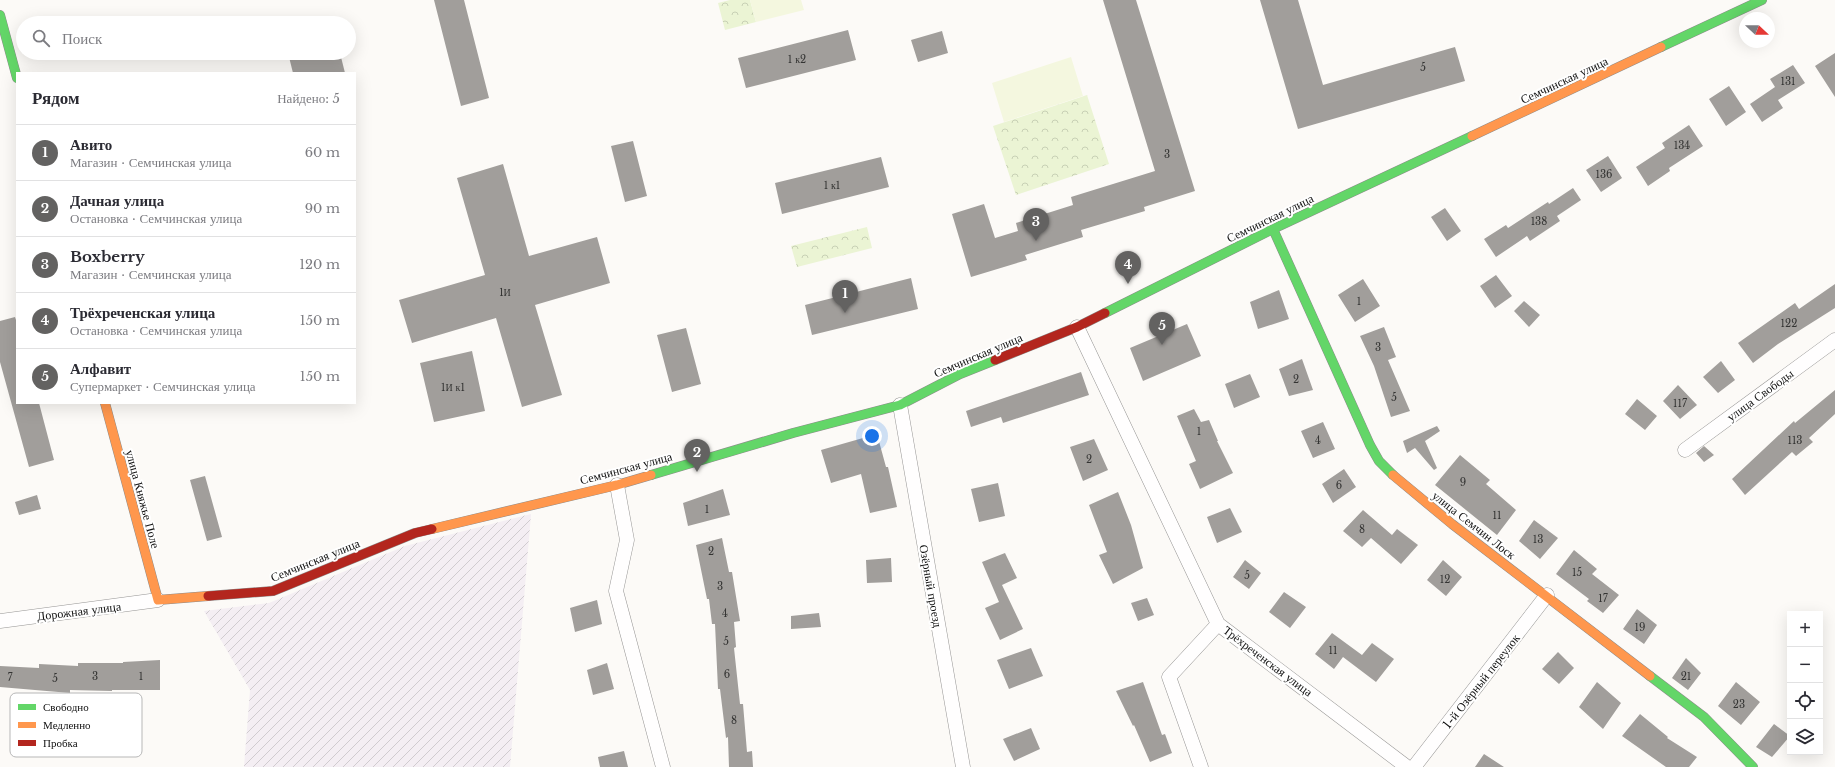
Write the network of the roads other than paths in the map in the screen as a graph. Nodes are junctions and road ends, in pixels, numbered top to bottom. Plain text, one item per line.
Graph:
1 (1762, 0) edge
2 (0, 15) edge
3 (16, 74) edge
4 (1273, 229) junction
5 (1077, 327) junction
6 (1835, 340) edge
7 (105, 404) edge
8 (900, 405) junction
9 (1686, 450) dead end
10 (617, 485) junction
11 (1547, 595) junction
12 (158, 600) junction
13 (0, 621) edge
14 (1218, 624) junction
15 (663, 767) edge
16 (963, 767) edge
17 (1201, 767) edge
18 (1407, 767) edge
19 (1414, 767) edge
20 (1753, 767) edge

1 - 4 street, Семчинская улица
2 - 3 street
4 - 5 street, Семчинская улица
4 - 11 street, улица Семчин Лоск
5 - 8 street, Семчинская улица
5 - 14 street, Трёхреченская улица
6 - 9 street, улица Свободы
7 - 12 street, улица Княжье Поле
8 - 10 street, Семчинская улица
8 - 16 street, Озёрный проезд
10 - 12 street, Семчинская улица
10 - 15 street
11 - 19 street, 1-й Озёрный переулок
11 - 20 street, улица Семчин Лоск
12 - 13 street, Дорожная улица
14 - 17 street
14 - 18 street, Трёхреченская улица

